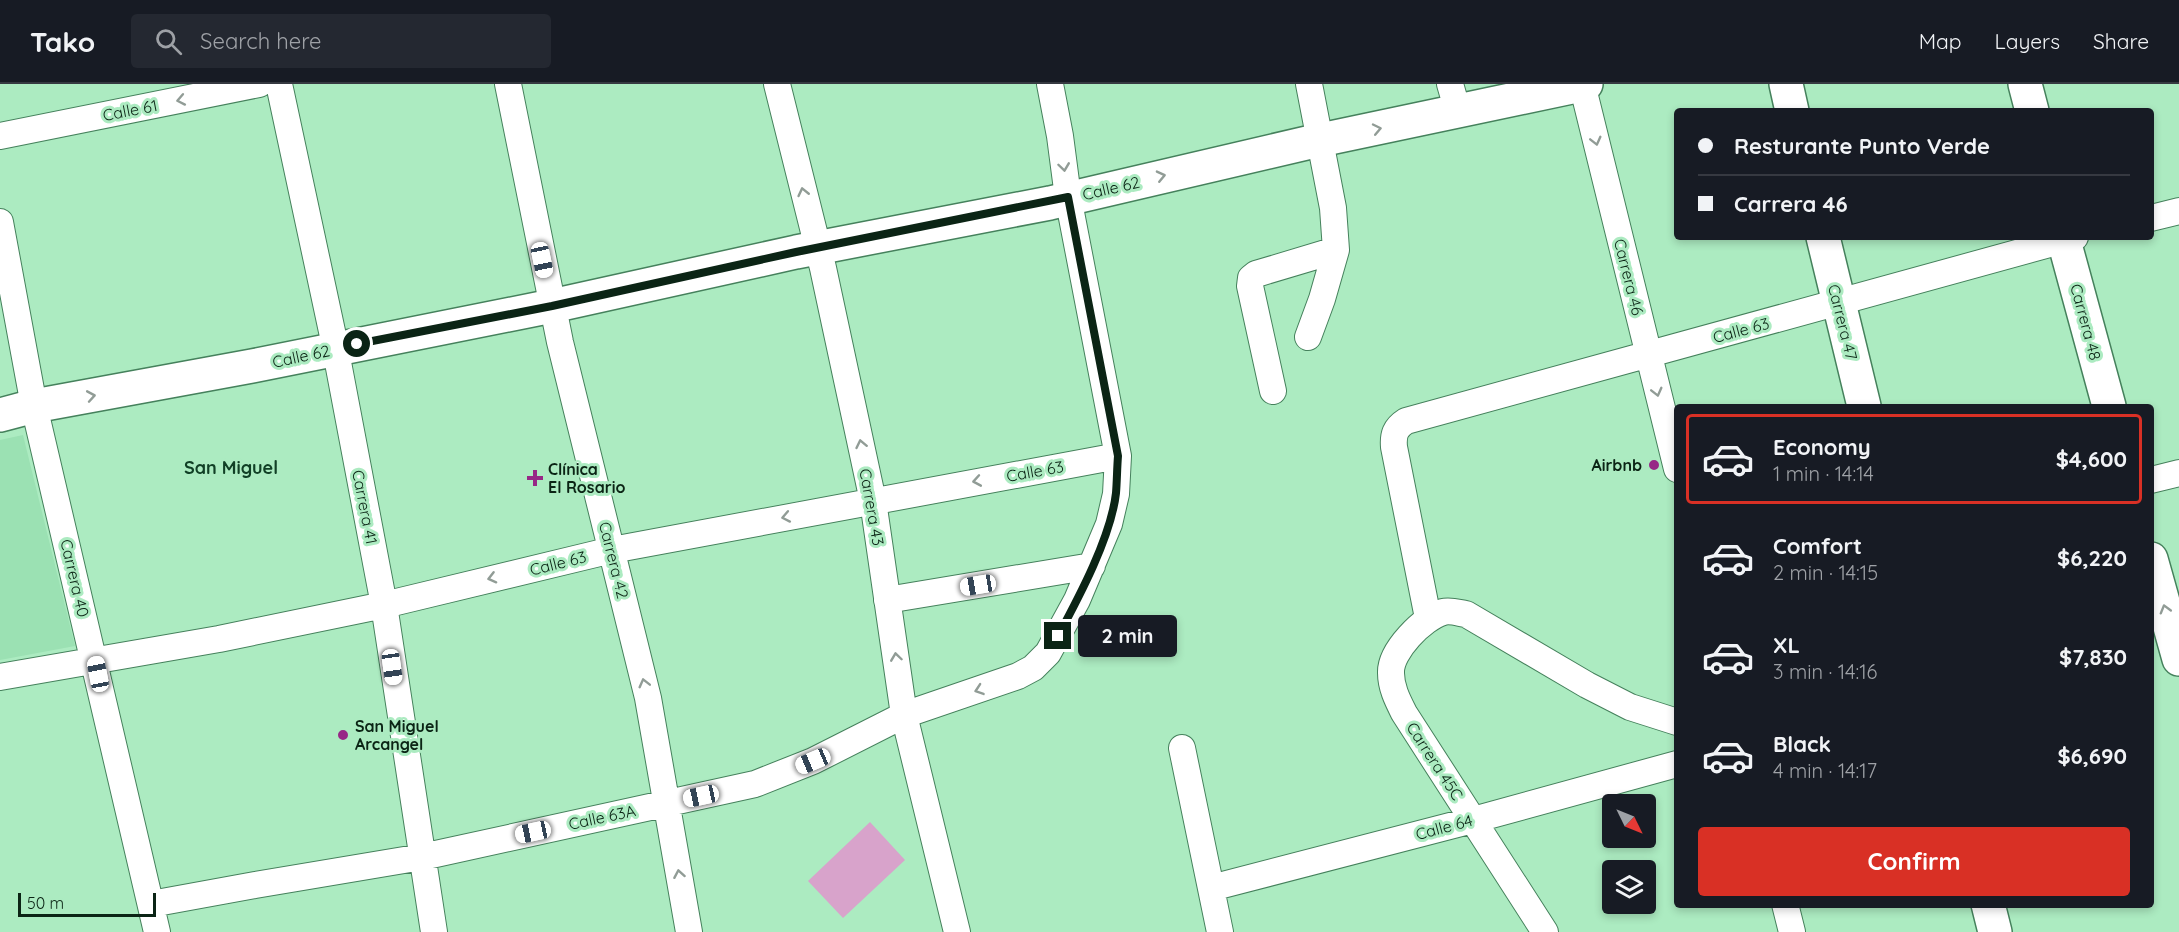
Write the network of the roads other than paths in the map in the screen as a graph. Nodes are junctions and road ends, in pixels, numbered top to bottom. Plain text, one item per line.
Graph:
1 (259, 84) edge
2 (279, 84) edge
3 (508, 84) edge
4 (777, 84) edge
5 (1050, 84) edge
6 (1309, 84) edge
7 (1584, 84) edge
8 (1786, 84) edge
9 (2025, 84) edge
10 (1454, 98) edge
11 (1791, 108) edge
12 (2031, 108) edge
13 (0, 135) edge
14 (1320, 140) junction
15 (1068, 197) junction
16 (2179, 212) edge
17 (2154, 217) edge
18 (0, 222) edge
19 (1824, 240) edge
20 (2060, 240) edge
21 (2068, 240) edge
22 (817, 249) junction
23 (1336, 250) junction
24 (1839, 304) junction
25 (552, 306) junction
26 (1308, 337) dead end
27 (335, 348) junction
28 (1648, 355) junction
29 (1273, 391) dead end
30 (1864, 404) edge
31 (2108, 404) edge
32 (34, 406) junction
33 (0, 415) edge
34 (1118, 456) junction
35 (1674, 457) edge
36 (2179, 473) edge
37 (2154, 479) edge
38 (873, 501) junction
39 (612, 550) junction
40 (1092, 566) junction
41 (2154, 570) edge
42 (887, 600) junction
43 (384, 604) junction
44 (1428, 618) junction
45 (2179, 659) edge
46 (95, 660) junction
47 (0, 677) edge
48 (904, 715) junction
49 (1674, 721) edge
50 (1182, 748) dead end
51 (1674, 765) edge
52 (666, 803) junction
53 (1473, 820) junction
54 (422, 857) junction
55 (1211, 888) junction
56 (151, 904) junction
57 (1786, 908) edge
58 (1989, 908) edge
59 (157, 932) edge
60 (434, 932) edge
61 (689, 932) edge
62 (957, 932) edge
63 (1220, 932) edge
64 (1545, 932) edge
65 (1792, 932) edge
66 (1995, 932) edge

1 -> 13 street, Calle 61
2 - 27 street, Carrera 41
3 - 25 street, Carrera 42
22 -> 4 street, Carrera 43
5 -> 15 street
6 - 14 street
7 - 10 main road, Calle 62
7 -> 28 street, Carrera 46
8 - 11 main road
9 - 12 main road
14 -> 10 main road, Calle 62
15 -> 14 main road, Calle 62
14 - 23 street
15 - 22 main road, Calle 62
15 - 34 street
16 - 17 street
18 - 32 street, Carrera 40
19 - 24 main road, Carrera 47
20 - 24 street, Calle 63
21 - 31 main road, Carrera 48
22 - 25 main road, Calle 62
38 -> 22 street, Carrera 43
23 - 26 street
23 - 29 street
24 - 28 street, Calle 63
24 - 30 main road, Carrera 47
25 - 27 main road, Calle 62
25 - 39 street, Carrera 42
32 -> 27 main road, Calle 62
27 - 43 street, Carrera 41
28 -> 35 street, Carrera 46
28 - 44 street, Calle 63
32 - 33 main road, Calle 62
32 - 46 street, Carrera 40
34 -> 38 street, Calle 63
34 - 40 street
36 - 37 street
38 -> 39 street, Calle 63
38 - 42 street, Carrera 43
39 -> 43 street, Calle 63
52 -> 39 street, Carrera 42
40 - 42 street
40 -> 48 street, Calle 63A
45 -> 41 main road
48 -> 42 street, Carrera 43
43 - 46 street, Calle 63
43 - 54 street, Carrera 41
44 - 49 street
44 - 53 street, Carrera 45C
46 - 47 street, Calle 63
46 - 56 street, Carrera 40
48 - 52 street, Calle 63A
48 - 62 street, Carrera 43
50 - 55 street
51 - 53 street, Calle 64
52 - 54 street, Calle 63A
61 -> 52 street, Carrera 42
53 - 55 street, Calle 64
53 - 64 street, Carrera 45C
54 - 56 street, Calle 63A
54 - 60 street, Carrera 41
55 - 63 street
56 - 59 street, Carrera 40
57 - 65 street
58 - 66 main road

